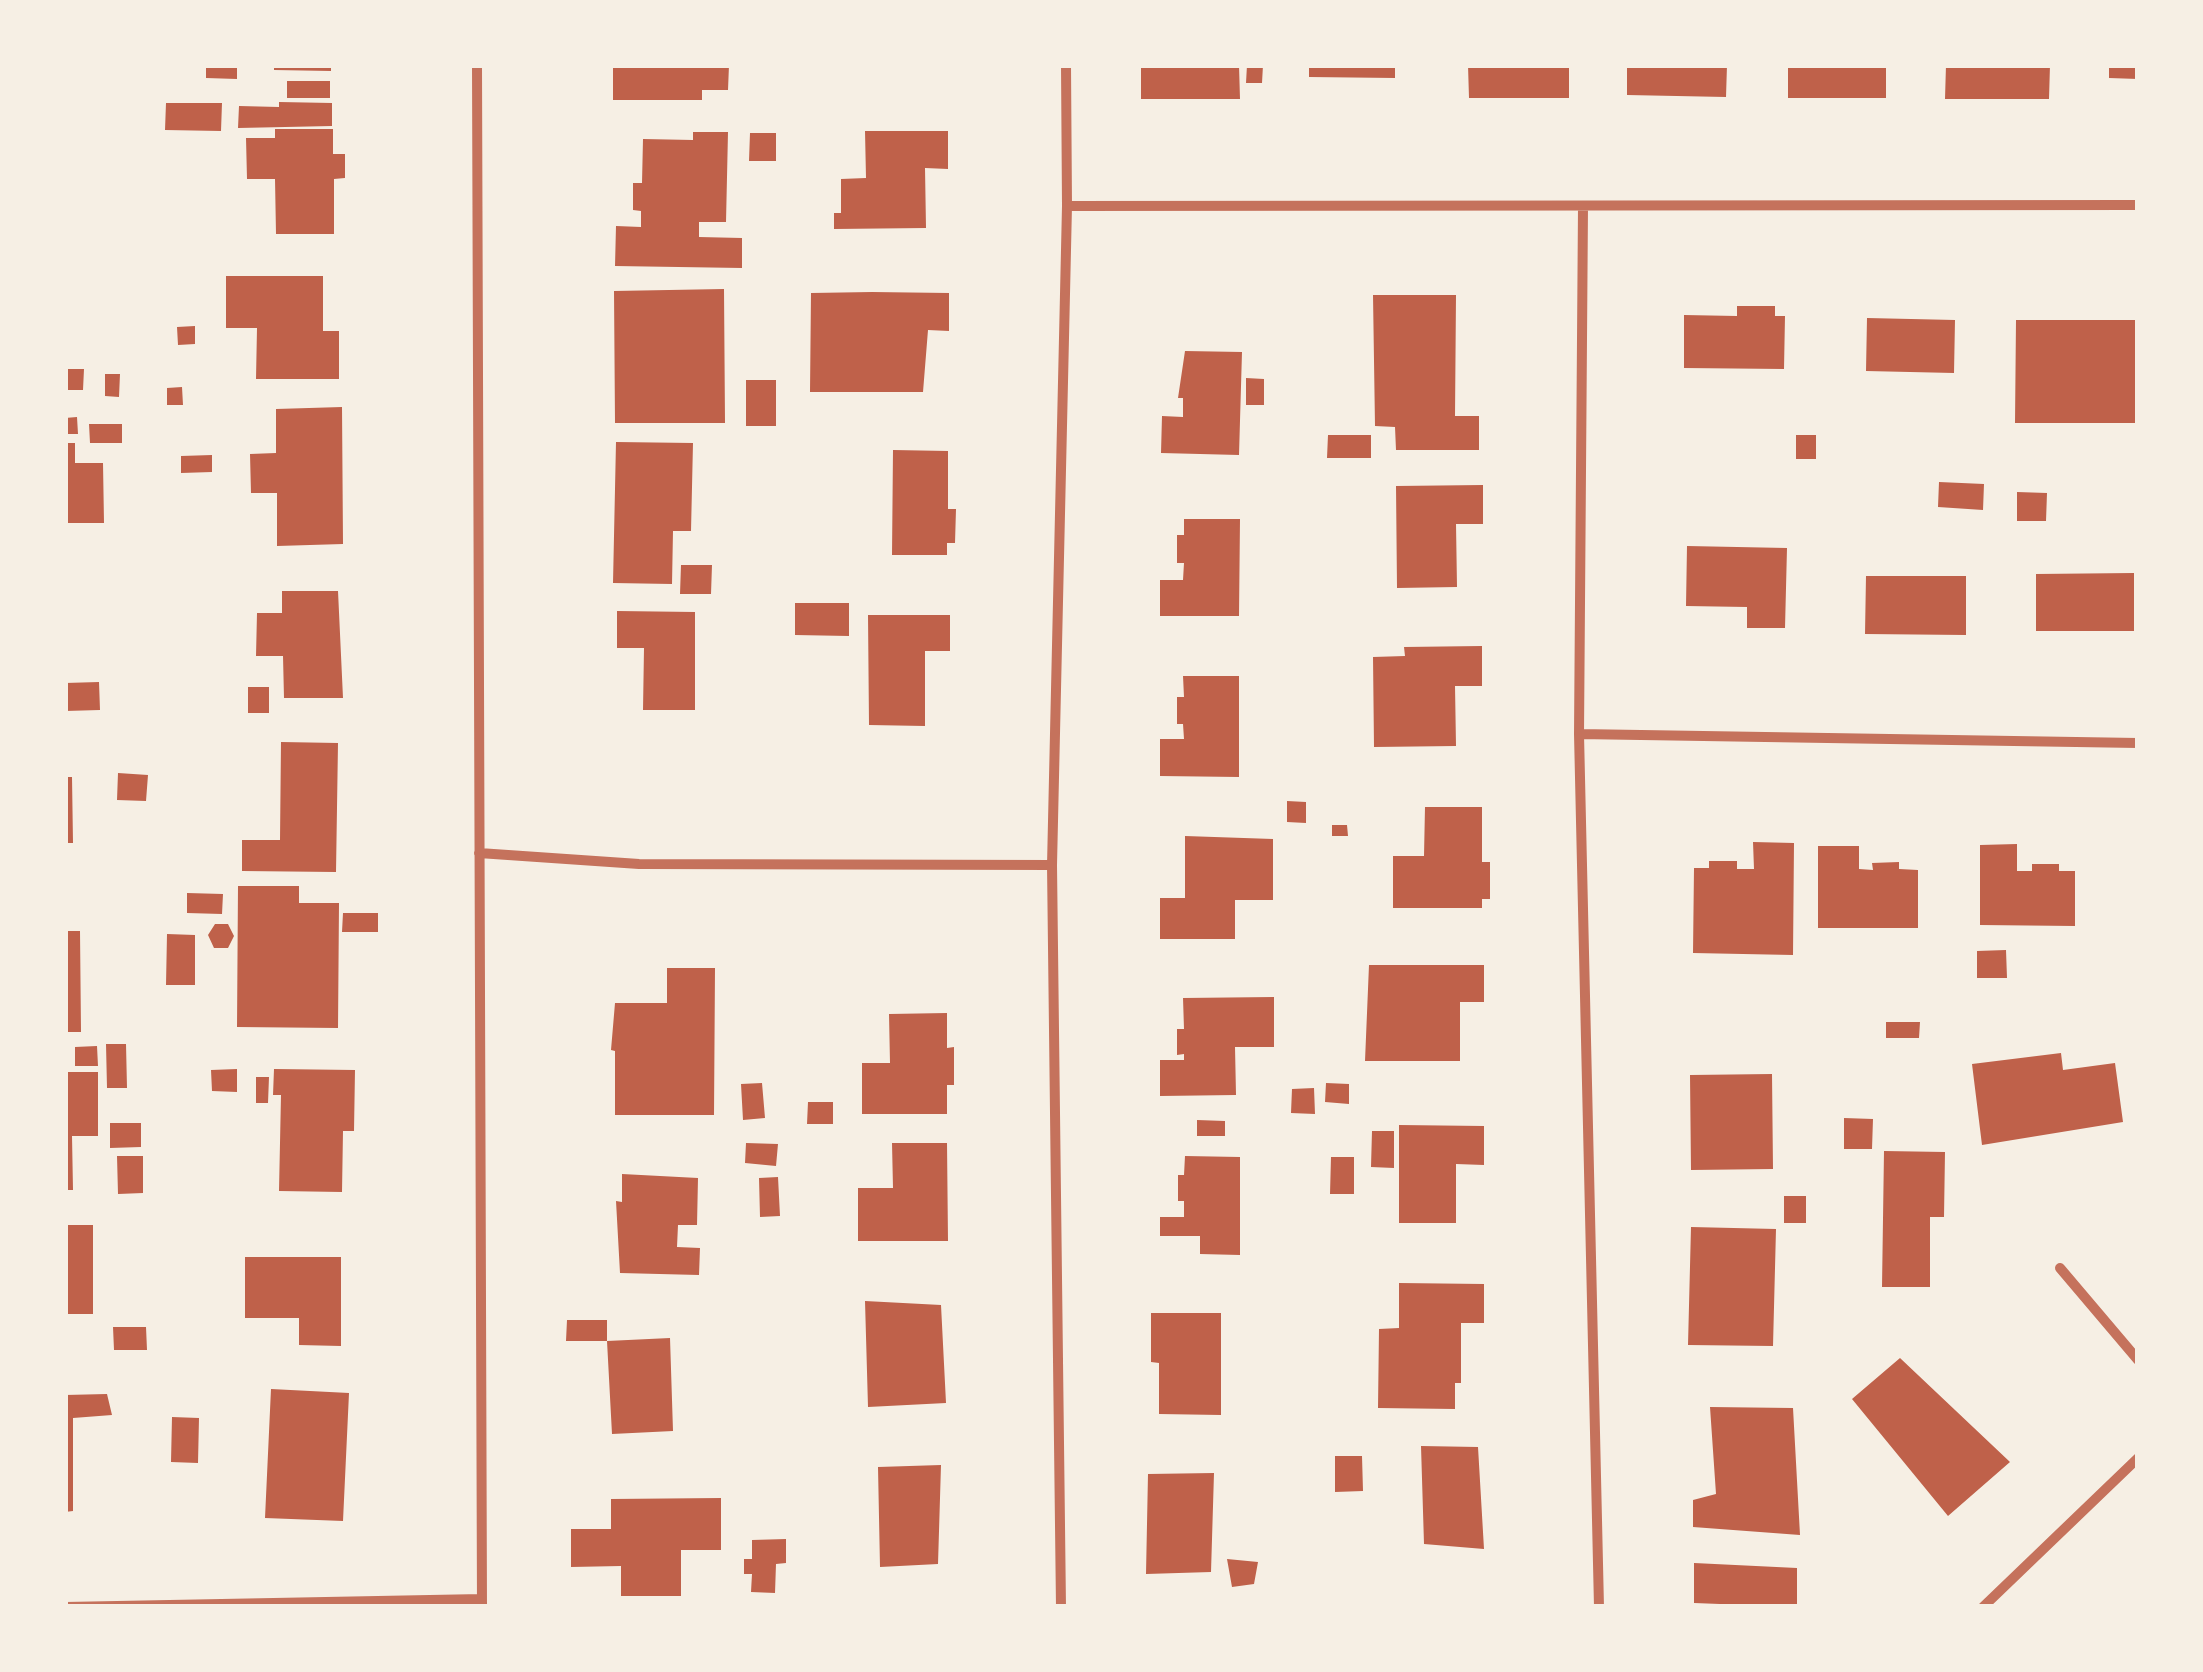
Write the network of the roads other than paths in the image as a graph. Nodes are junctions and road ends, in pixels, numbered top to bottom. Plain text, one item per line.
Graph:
1 (477, 65) edge
2 (1066, 65) edge
3 (2138, 205) edge
4 (1067, 206) junction
5 (1583, 207) junction
6 (1579, 734) junction
7 (2138, 743) edge
8 (479, 853) junction
9 (1052, 866) junction
10 (2060, 1268) dead end
11 (2138, 1360) edge
12 (2138, 1458) edge
13 (482, 1603) edge
14 (65, 1607) edge
15 (1061, 1607) edge
16 (1599, 1607) edge
17 (1982, 1607) edge

1 - 8 street
2 - 4 street
3 - 5 street
4 - 5 street
4 - 9 street
5 - 6 street
6 - 7 street
6 - 16 street
8 - 9 street
8 - 13 street
9 - 15 street
10 - 11 street
12 - 17 street
13 - 14 street

